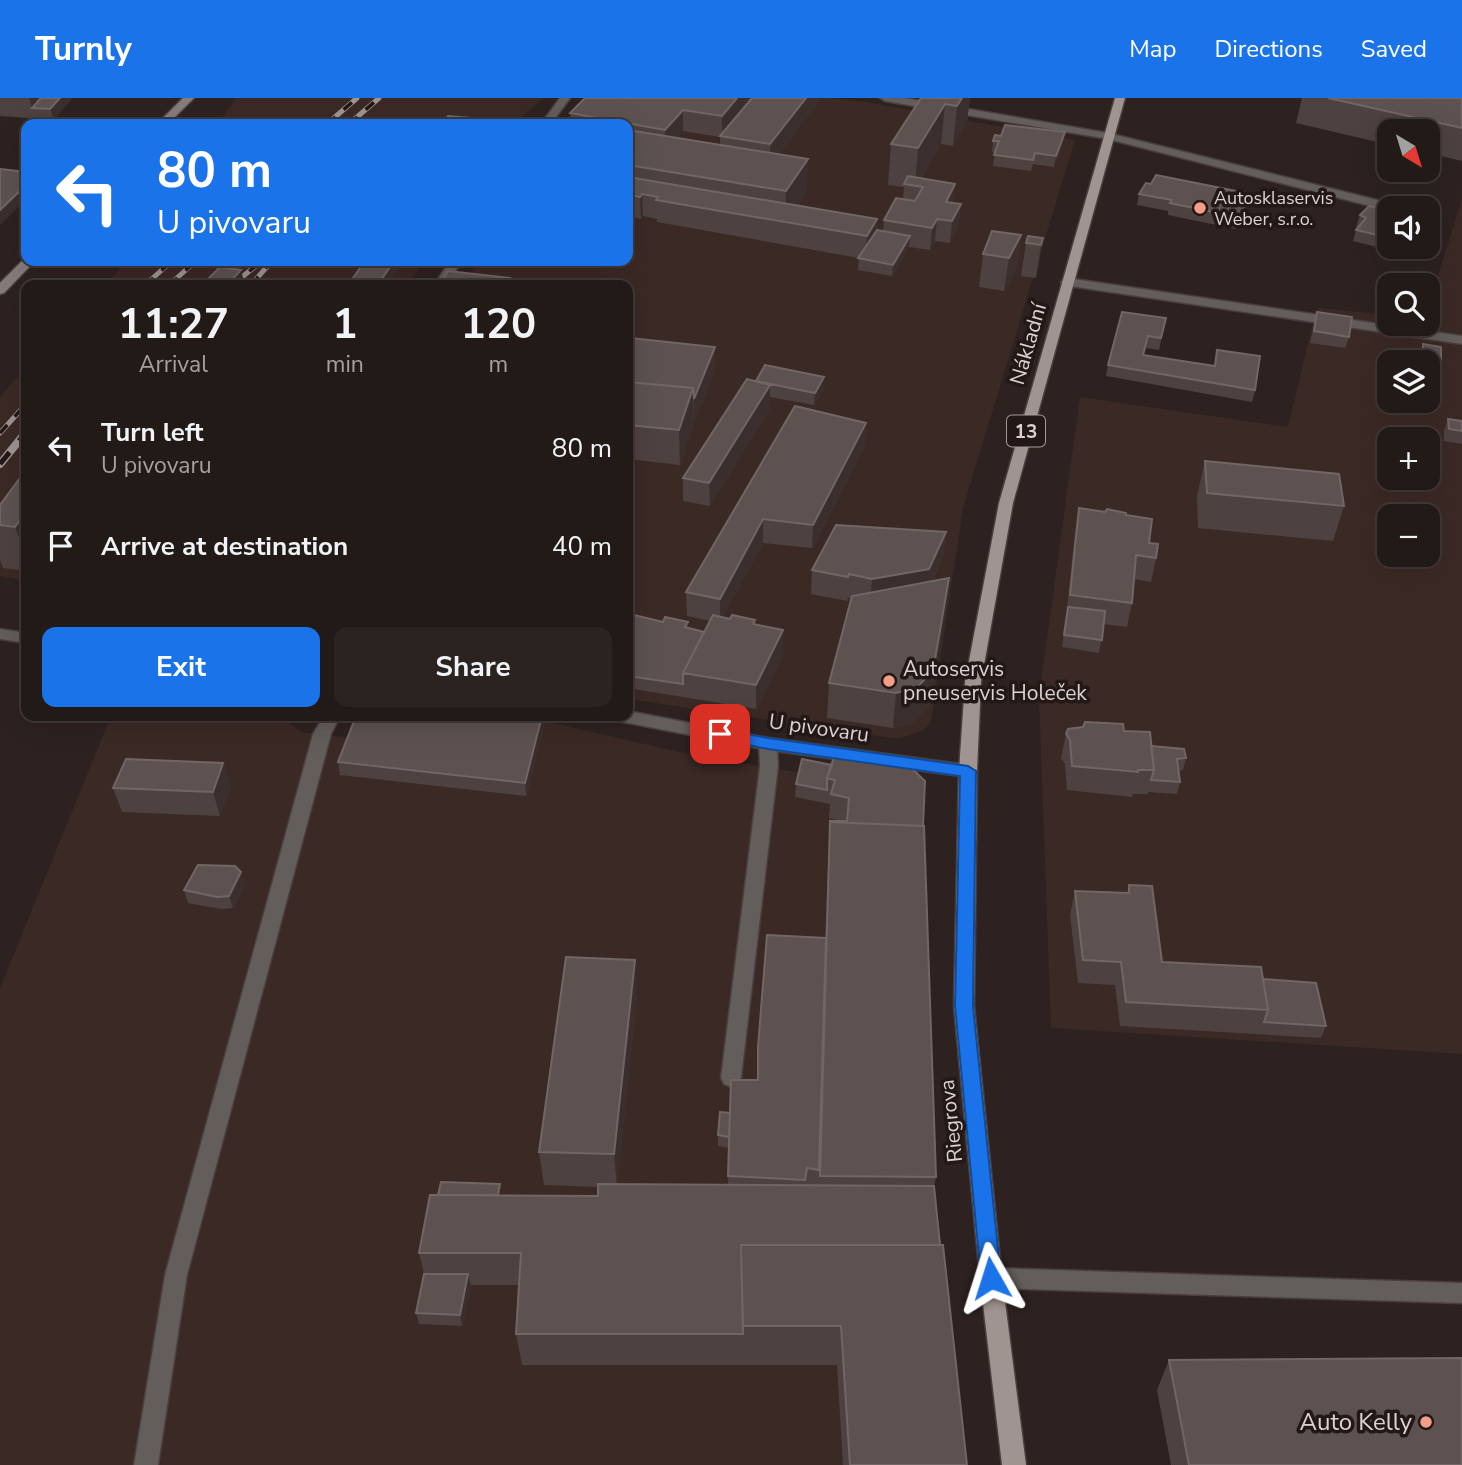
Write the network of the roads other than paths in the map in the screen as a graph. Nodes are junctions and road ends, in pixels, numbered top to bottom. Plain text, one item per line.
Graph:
1 (189, 98) edge
2 (565, 98) edge
3 (885, 98) edge
4 (1120, 98) edge
5 (167, 119) edge
6 (549, 119) edge
7 (1108, 136) junction
8 (1377, 204) edge
9 (24, 266) edge
10 (1067, 282) junction
11 (0, 290) edge
12 (1462, 340) edge
13 (0, 634) edge
14 (21, 637) edge
15 (633, 718) edge
16 (329, 721) edge
17 (768, 744) junction
18 (968, 771) junction
19 (731, 1078) edge
20 (991, 1278) junction
21 (1462, 1293) edge
22 (146, 1465) edge
23 (1014, 1465) edge

1 - 5 main road
2 - 6 street
3 - 7 street
4 - 7 main road, Nákladní / 13
7 - 8 street
7 - 10 main road, Nákladní / 13
9 - 11 main road
10 - 12 street
10 - 18 main road, Nákladní / 13
13 - 14 street
15 - 17 street, U pivovaru
16 - 22 street
17 - 18 street, U pivovaru
17 - 19 street
18 - 20 main road, Riegrova / 13
20 - 21 street
20 - 23 main road, Riegrova / 13

